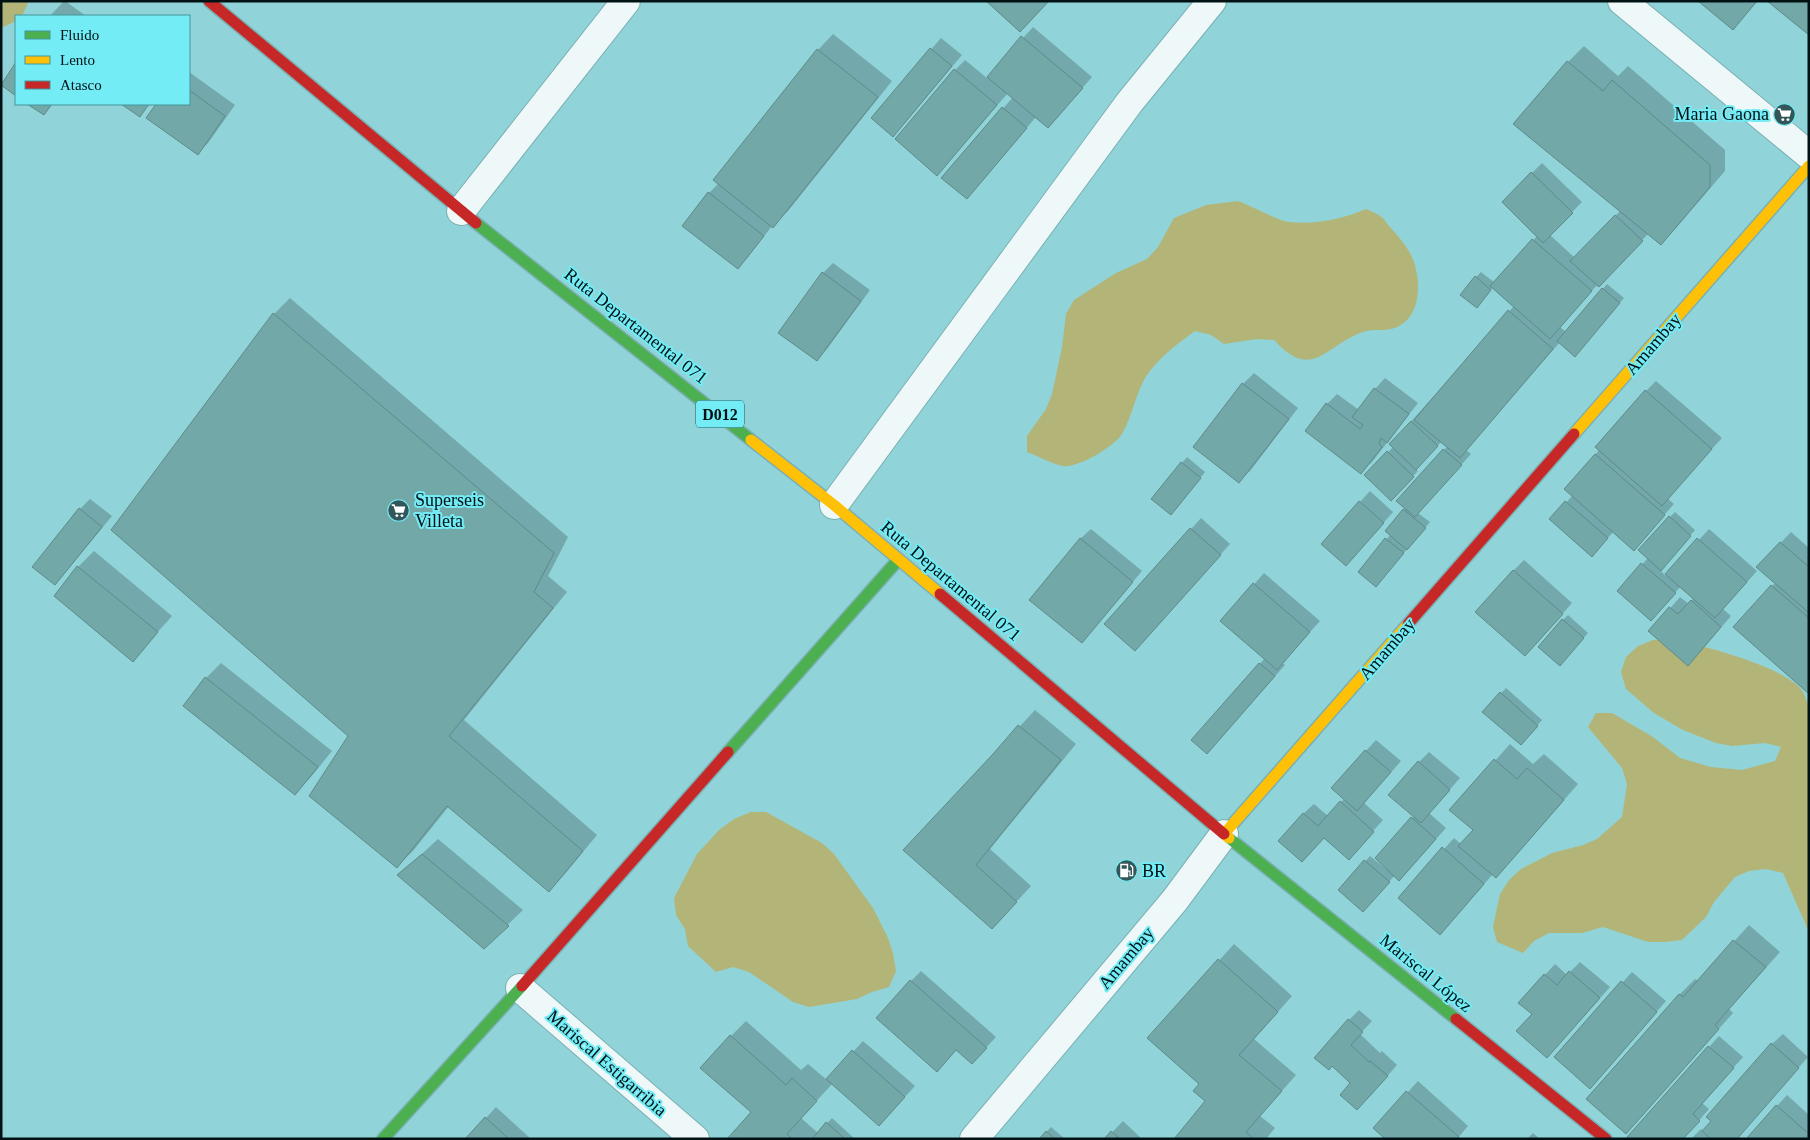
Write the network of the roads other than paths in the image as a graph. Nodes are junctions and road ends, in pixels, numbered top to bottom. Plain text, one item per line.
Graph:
1 (209, 1) edge
2 (626, 1) edge
3 (1212, 1) edge
4 (1622, 1) edge
5 (1809, 155) edge
6 (1809, 166) edge
7 (461, 211) junction
8 (834, 505) junction
9 (898, 560) junction
10 (1224, 834) junction
11 (520, 988) junction
12 (383, 1139) edge
13 (695, 1139) edge
14 (974, 1139) edge
15 (1606, 1139) edge

1 - 7 main road, Ruta Departamental 071 / D012
2 - 7 street
3 - 8 street
4 - 5 street
6 - 10 main road, Amambay
7 - 8 main road, Ruta Departamental 071 / D012
8 - 9 main road, Ruta Departamental 071 / D012
9 - 10 main road, Ruta Departamental 071 / D012
9 - 11 main road
10 - 14 street, Amambay
10 - 15 main road, Mariscal López
11 - 12 main road
11 - 13 street, Mariscal Estigarribia

